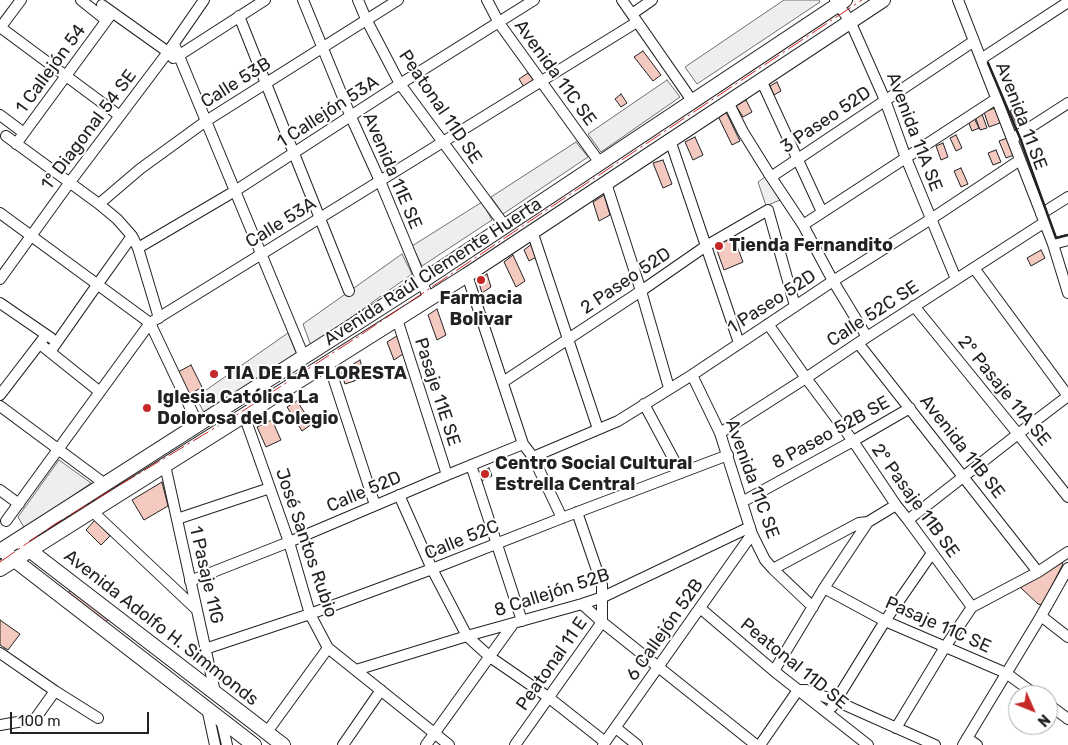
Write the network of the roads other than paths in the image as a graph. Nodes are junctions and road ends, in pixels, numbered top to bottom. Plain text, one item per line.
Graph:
1 (21, 0) edge
2 (80, 0) edge
3 (204, 0) edge
4 (265, 0) edge
5 (303, 0) edge
6 (358, 0) edge
7 (398, 0) edge
8 (487, 0) edge
9 (534, 0) edge
10 (622, 0) edge
11 (652, 0) edge
12 (882, 0) edge
13 (958, 0) edge
14 (840, 2) edge
15 (1068, 2) edge
16 (101, 6) edge
17 (109, 16) junction
18 (239, 16) junction
19 (634, 18) junction
20 (366, 19) junction
21 (499, 22) junction
22 (850, 22) junction
23 (0, 28) edge
24 (974, 41) junction
25 (322, 46) junction
26 (173, 50) junction
27 (981, 59) junction
28 (66, 76) junction
29 (761, 80) junction
30 (540, 81) junction
31 (266, 83) junction
32 (400, 84) junction
33 (996, 99) junction
34 (885, 100) junction
35 (693, 102) junction
36 (728, 102) junction
37 (1068, 103) edge
38 (0, 115) edge
39 (120, 116) junction
40 (351, 117) junction
41 (206, 121) junction
42 (14, 126) junction
43 (24, 133) junction
44 (1012, 139) junction
45 (3, 140) edge
46 (670, 140) junction
47 (443, 142) junction
48 (16, 144) junction
49 (294, 153) junction
50 (906, 158) junction
51 (798, 159) junction
52 (1020, 160) junction
53 (600, 163) junction
54 (771, 177) junction
55 (380, 181) junction
56 (70, 182) junction
57 (606, 183) junction
58 (235, 191) junction
59 (1068, 197) edge
60 (99, 204) junction
61 (0, 212) edge
62 (822, 212) junction
63 (320, 217) junction
64 (1043, 218) junction
65 (930, 219) junction
66 (803, 225) junction
67 (505, 226) junction
68 (532, 231) junction
69 (31, 236) junction
70 (132, 236) junction
71 (1068, 240) edge
72 (1053, 244) junction
73 (706, 246) junction
74 (138, 248) junction
75 (261, 254) junction
76 (1068, 265) edge
77 (974, 268) junction
78 (467, 275) junction
79 (1063, 276) junction
80 (0, 279) edge
81 (956, 279) junction
82 (833, 281) junction
83 (421, 282) junction
84 (96, 285) junction
85 (349, 291) dead end
86 (642, 291) junction
87 (1068, 292) edge
88 (429, 299) junction
89 (0, 303) edge
90 (795, 306) junction
91 (914, 306) junction
92 (396, 319) junction
93 (154, 321) junction
94 (768, 324) junction
95 (46, 335) junction
96 (568, 340) junction
97 (863, 340) junction
98 (57, 342) junction
99 (739, 342) junction
100 (40, 344) junction
101 (50, 352) junction
102 (304, 357) junction
103 (328, 362) junction
104 (692, 375) junction
105 (806, 378) junction
106 (503, 382) junction
107 (669, 388) junction
108 (100, 392) junction
109 (0, 395) edge
110 (1068, 396) edge
111 (644, 404) junction
112 (0, 406) edge
113 (910, 408) junction
114 (244, 415) junction
115 (198, 424) junction
116 (598, 429) junction
117 (720, 433) junction
118 (1018, 434) junction
119 (853, 441) junction
120 (524, 444) junction
121 (58, 450) junction
122 (728, 455) junction
123 (533, 457) junction
124 (165, 465) junction
125 (471, 465) junction
126 (681, 473) junction
127 (447, 474) junction
128 (964, 476) junction
129 (105, 484) junction
130 (270, 488) junction
131 (0, 490) edge
132 (399, 495) junction
133 (1068, 497) edge
134 (742, 502) junction
135 (19, 504) junction
136 (376, 505) junction
137 (896, 505) junction
138 (92, 511) junction
139 (578, 512) junction
140 (562, 518) junction
141 (177, 519) junction
142 (908, 520) junction
143 (6, 521) dead end
144 (868, 522) junction
145 (751, 530) junction
146 (16, 541) junction
147 (289, 542) junction
148 (497, 543) junction
149 (1, 550) edge
150 (30, 550) junction
151 (1068, 552) edge
152 (932, 553) junction
153 (14, 560) junction
154 (1068, 568) edge
155 (0, 569) edge
156 (432, 569) junction
157 (773, 569) junction
158 (1038, 572) junction
159 (190, 581) junction
160 (824, 588) junction
161 (603, 597) junction
162 (582, 604) junction
163 (813, 607) junction
164 (972, 607) junction
165 (700, 608) junction
166 (197, 610) junction
167 (310, 614) junction
168 (1041, 616) junction
169 (885, 620) junction
170 (518, 622) junction
171 (602, 622) junction
172 (467, 636) junction
173 (1068, 637) edge
174 (946, 647) junction
175 (328, 648) junction
176 (205, 649) junction
177 (0, 653) edge
178 (490, 657) junction
179 (659, 667) junction
180 (356, 670) junction
181 (774, 671) junction
182 (1006, 673) junction
183 (1022, 685) edge
184 (380, 690) junction
185 (798, 690) junction
186 (55, 691) junction
187 (214, 692) junction
188 (548, 697) junction
189 (836, 702) junction
190 (207, 708) junction
191 (829, 714) junction
192 (98, 718) dead end
193 (221, 719) junction
194 (0, 725) edge
195 (616, 728) junction
196 (896, 728) junction
197 (267, 732) junction
198 (435, 734) junction
199 (965, 741) edge
200 (604, 744) edge
201 (928, 744) edge
202 (215, 745) edge
203 (226, 745) edge
204 (254, 745) edge
205 (283, 745) edge
206 (343, 745) edge
207 (426, 745) edge
208 (449, 745) edge
209 (515, 745) edge
210 (637, 745) edge
211 (758, 745) edge
212 (868, 745) edge
213 (977, 745) edge

1 - 23 street
2 - 16 street
3 - 26 street
4 - 18 street
5 - 25 street, Avenida 11E SE
6 - 20 street, Peatonal 11D SE
7 - 20 street, Calle 53B
8 - 21 street, Avenida 11C SE
9 - 21 street, 1 Callejón 53A
10 - 19 street
11 - 19 street, Calle 53A
12 - 22 main road, Avenida Raúl Clemente Huerta
13 - 24 street, Avenida 11 SE
14 - 22 street, Avenida 11A SE
14 - 35 main road, Avenida Raúl Clemente Huerta
15 - 27 street
16 - 17 street
17 - 26 street
17 - 28 street, 1 Callejón 54
18 - 26 street
18 - 31 street
19 - 30 street, Calle 53A
19 - 35 street
20 - 25 street, Calle 53B
20 - 32 street, Peatonal 11D SE
21 - 30 street, Avenida 11C SE
21 - 32 street, 1 Callejón 53A
22 - 29 main road, Avenida Raúl Clemente Huerta
22 - 34 street, Avenida 11A SE
23 - 28 street
24 - 27 street, Avenida 11 SE
24 - 34 street, 3 Paseo 52D
25 - 31 street, Calle 53B
25 - 40 street, Avenida 11E SE
26 - 39 street, 1° Diagonal 54 SE
26 - 41 street
27 - 33 street, Avenida 11 SE
28 - 39 street
28 - 43 street, 1 Callejón 54
29 - 36 main road, Avenida Raúl Clemente Huerta
29 - 51 street
30 - 47 street, Calle 53A
30 - 53 street, Avenida 11C SE
31 - 41 street, Calle 53B
31 - 49 street
32 - 40 street, 1 Callejón 53A
32 - 47 street, Peatonal 11D SE
33 - 44 street, Avenida 11 SE
33 - 50 street
34 - 50 street, Avenida 11A SE
34 - 51 street, 3 Paseo 52D
35 - 53 main road, Avenida Raúl Clemente Huerta
36 - 46 main road, Avenida Raúl Clemente Huerta
36 - 54 street, Avenida 11B SE
37 - 44 street
38 - 42 street
39 - 56 street, 1° Diagonal 54 SE
40 - 49 street, 1 Callejón 53A
40 - 55 street, Avenida 11E SE
41 - 58 street
41 - 60 street, Calle 53B
42 - 43 street
42 - 45 street, 1 Callejón 54
43 - 48 street, 1 Callejón 54
44 - 52 street, Avenida 11 SE
45 - 48 street
46 - 57 main road, Avenida Raúl Clemente Huerta
46 - 73 street
47 - 55 street, Calle 53A
47 - 67 street, Peatonal 11D SE
48 - 56 street
49 - 58 street, 1 Callejón 53A
49 - 63 street
50 - 62 street
50 - 65 street, Avenida 11A SE
51 - 54 street, 3 Paseo 52D
51 - 62 street
52 - 64 street, Avenida 11 SE
52 - 65 street, 1 Paseo 52D
53 - 67 main road, Avenida Raúl Clemente Huerta
54 - 66 street, Avenida 11B SE
55 - 63 street, Calle 53A
55 - 83 street, Avenida 11E SE
56 - 60 street
56 - 69 street, 1° Diagonal 54 SE
57 - 68 main road, Avenida Raúl Clemente Huerta
57 - 86 street
58 - 74 street, 1 Callejón 53A
58 - 75 street
59 - 64 street, Calle 52C SE
60 - 70 street
61 - 69 street
62 - 66 street
63 - 75 street, Calle 53A
63 - 85 street
64 - 72 street, Avenida 11 SE
64 - 77 street, Calle 52C SE
65 - 81 street, Avenida 11A SE
65 - 82 street, 1 Paseo 52D
66 - 82 street, Avenida 11B SE
67 - 83 main road, Avenida Raúl Clemente Huerta
68 - 78 main road, Avenida Raúl Clemente Huerta
68 - 96 street
69 - 80 street, 1° Diagonal 54 SE
69 - 84 street
70 - 74 street
70 - 84 street
71 - 72 street
72 - 79 street, Avenida 11 SE
73 - 86 street, 2 Paseo 52D
73 - 90 street, 2 Paseo 52D
73 - 99 street
74 - 93 street
75 - 93 street, Calle 53A
75 - 102 street
76 - 79 street
77 - 81 street, Calle 52C SE
77 - 110 street
78 - 88 main road, Avenida Raúl Clemente Huerta
78 - 106 street
79 - 87 street, Avenida 11 SE
81 - 91 street, Calle 52C SE
82 - 90 street, 1 Paseo 52D
82 - 97 street, Avenida 11B SE
83 - 88 street, Avenida 11E SE
83 - 102 main road, Avenida Raúl Clemente Huerta
84 - 93 street
84 - 98 street
86 - 96 street, 2 Paseo 52D
86 - 107 street
88 - 92 main road, Avenida Raúl Clemente Huerta
89 - 95 street
90 - 94 street, 1 Paseo 52D
91 - 97 street, Calle 52C SE
91 - 118 street, 2° Pasaje 11A SE
92 - 103 main road, Avenida Raúl Clemente Huerta
92 - 127 street, Pasaje 11E SE
93 - 108 street, Calle 53A
93 - 115 street
94 - 99 street, 1 Paseo 52D
94 - 105 street, 2° Pasaje 11B SE
95 - 98 street
95 - 100 street
96 - 106 street, 2 Paseo 52D
96 - 116 street
97 - 105 street, Calle 52C SE
97 - 113 street, Avenida 11B SE
98 - 101 street
99 - 104 street, 1 Paseo 52D
100 - 101 street
100 - 109 street
101 - 108 street
102 - 115 main road, Avenida Raúl Clemente Huerta
103 - 114 main road, Avenida Raúl Clemente Huerta
103 - 136 street
104 - 107 street, 1 Paseo 52D
104 - 117 street, Avenida 11C SE
105 - 117 street, Calle 52C SE
105 - 119 street, 2° Pasaje 11B SE
106 - 120 street
107 - 111 street, 1 Paseo 52D
108 - 121 street, Calle 53A
110 - 118 street
111 - 116 street, 1 Paseo 52D
111 - 126 street
112 - 121 street
113 - 119 street, 8 Paseo 52B SE
113 - 128 street, Avenida 11B SE
114 - 124 main road, Avenida Raúl Clemente Huerta
114 - 130 street, José Santos Rubio
115 - 129 main road, Avenida Raúl Clemente Huerta
116 - 123 street, 1 Paseo 52D
117 - 122 street, Avenida 11C SE
118 - 128 street
118 - 133 street, 2° Pasaje 11A SE
119 - 134 street, 8 Paseo 52B SE
119 - 137 street, 2° Pasaje 11B SE
120 - 123 street
120 - 125 street, Calle 52D
121 - 129 street
121 - 135 street, Calle 53A
122 - 126 street, Calle 52C
122 - 134 street, Avenida 11C SE
123 - 140 street
124 - 138 main road, Avenida Raúl Clemente Huerta
124 - 141 street, 1 Pasaje 11G
125 - 127 street, Calle 52D
125 - 148 street
126 - 139 street, Calle 52C
127 - 132 street, Calle 52D
128 - 142 street
128 - 158 street, Avenida 11B SE
129 - 146 main road, Avenida Raúl Clemente Huerta
130 - 141 street
130 - 147 street, José Santos Rubio
131 - 135 street
132 - 136 street, Calle 52D
132 - 156 street
134 - 145 street, Avenida 11C SE
135 - 143 street, Calle 53A
136 - 147 street, Calle 52D
137 - 142 street, 2° Pasaje 11B SE
137 - 144 street
138 - 150 main road, Avenida Raúl Clemente Huerta
138 - 166 street
139 - 140 street, Calle 52C
139 - 161 street, Peatonal 11 E
140 - 148 street, Calle 52C
141 - 159 street, 1 Pasaje 11G
142 - 152 street, 2° Pasaje 11B SE
144 - 157 street
144 - 160 street
145 - 157 street, Avenida 11C SE
145 - 161 street, 8 Callejón 52B
145 - 165 street, 6 Callejón 52B
146 - 149 main road, Avenida Raúl Clemente Huerta
146 - 150 main road, Avenida Adolfo H. Simmonds
147 - 159 street, Calle 52D
147 - 167 street, José Santos Rubio
148 - 156 street, Calle 52C
148 - 170 street
149 - 153 main road, Avenida Adolfo H. Simmonds
150 - 153 main road, Avenida Raúl Clemente Huerta
150 - 187 main road, Avenida Adolfo H. Simmonds
151 - 158 street
152 - 164 street, 2° Pasaje 11B SE
152 - 169 street
153 - 155 main road, Avenida Raúl Clemente Huerta
153 - 190 main road, Avenida Adolfo H. Simmonds
154 - 168 street
156 - 167 street, Calle 52C
156 - 172 street
157 - 163 street, Avenida 11C SE
158 - 164 street
159 - 166 street, 1 Pasaje 11G
160 - 163 street
160 - 169 street, Pasaje 11C SE
161 - 162 street, 8 Callejón 52B
161 - 171 street, Peatonal 11 E
162 - 170 street, 8 Callejón 52B
162 - 171 street
163 - 181 street
164 - 174 street
165 - 179 street, 6 Callejón 52B
165 - 181 street, Peatonal 11D SE
166 - 176 street, 1 Pasaje 11G
167 - 175 street, José Santos Rubio
167 - 176 street, Calle 52C
168 - 173 street
168 - 182 street
169 - 174 street, Pasaje 11C SE
169 - 189 street
170 - 172 street, 8 Callejón 52B
170 - 178 street
171 - 179 street
171 - 188 street, Peatonal 11 E
172 - 178 street
172 - 180 street, 8 Callejón 52B
174 - 182 street, Pasaje 11C SE
174 - 196 street
175 - 180 street, José Santos Rubio
175 - 197 street
176 - 187 street, 1 Pasaje 11G
177 - 186 street
178 - 188 street
178 - 198 street
179 - 195 street, 6 Callejón 52B
179 - 211 street
180 - 184 street, José Santos Rubio
181 - 185 street, Peatonal 11D SE
182 - 183 street, Pasaje 11C SE
182 - 199 street
184 - 198 street, José Santos Rubio
184 - 206 street
185 - 189 street
185 - 191 street, Peatonal 11D SE
185 - 211 street
186 - 192 street
186 - 194 street
187 - 197 main road, Avenida Adolfo H. Simmonds
188 - 200 street
188 - 209 street, Peatonal 11 E
189 - 191 street
189 - 196 street
190 - 193 main road, Avenida Adolfo H. Simmonds
190 - 202 street
191 - 212 street, Peatonal 11D SE
193 - 203 street
193 - 204 main road, Avenida Adolfo H. Simmonds
195 - 200 street, 6 Callejón 52B
195 - 210 street
196 - 201 street
197 - 205 main road, Avenida Adolfo H. Simmonds
198 - 207 street
198 - 208 street, José Santos Rubio
199 - 213 street

